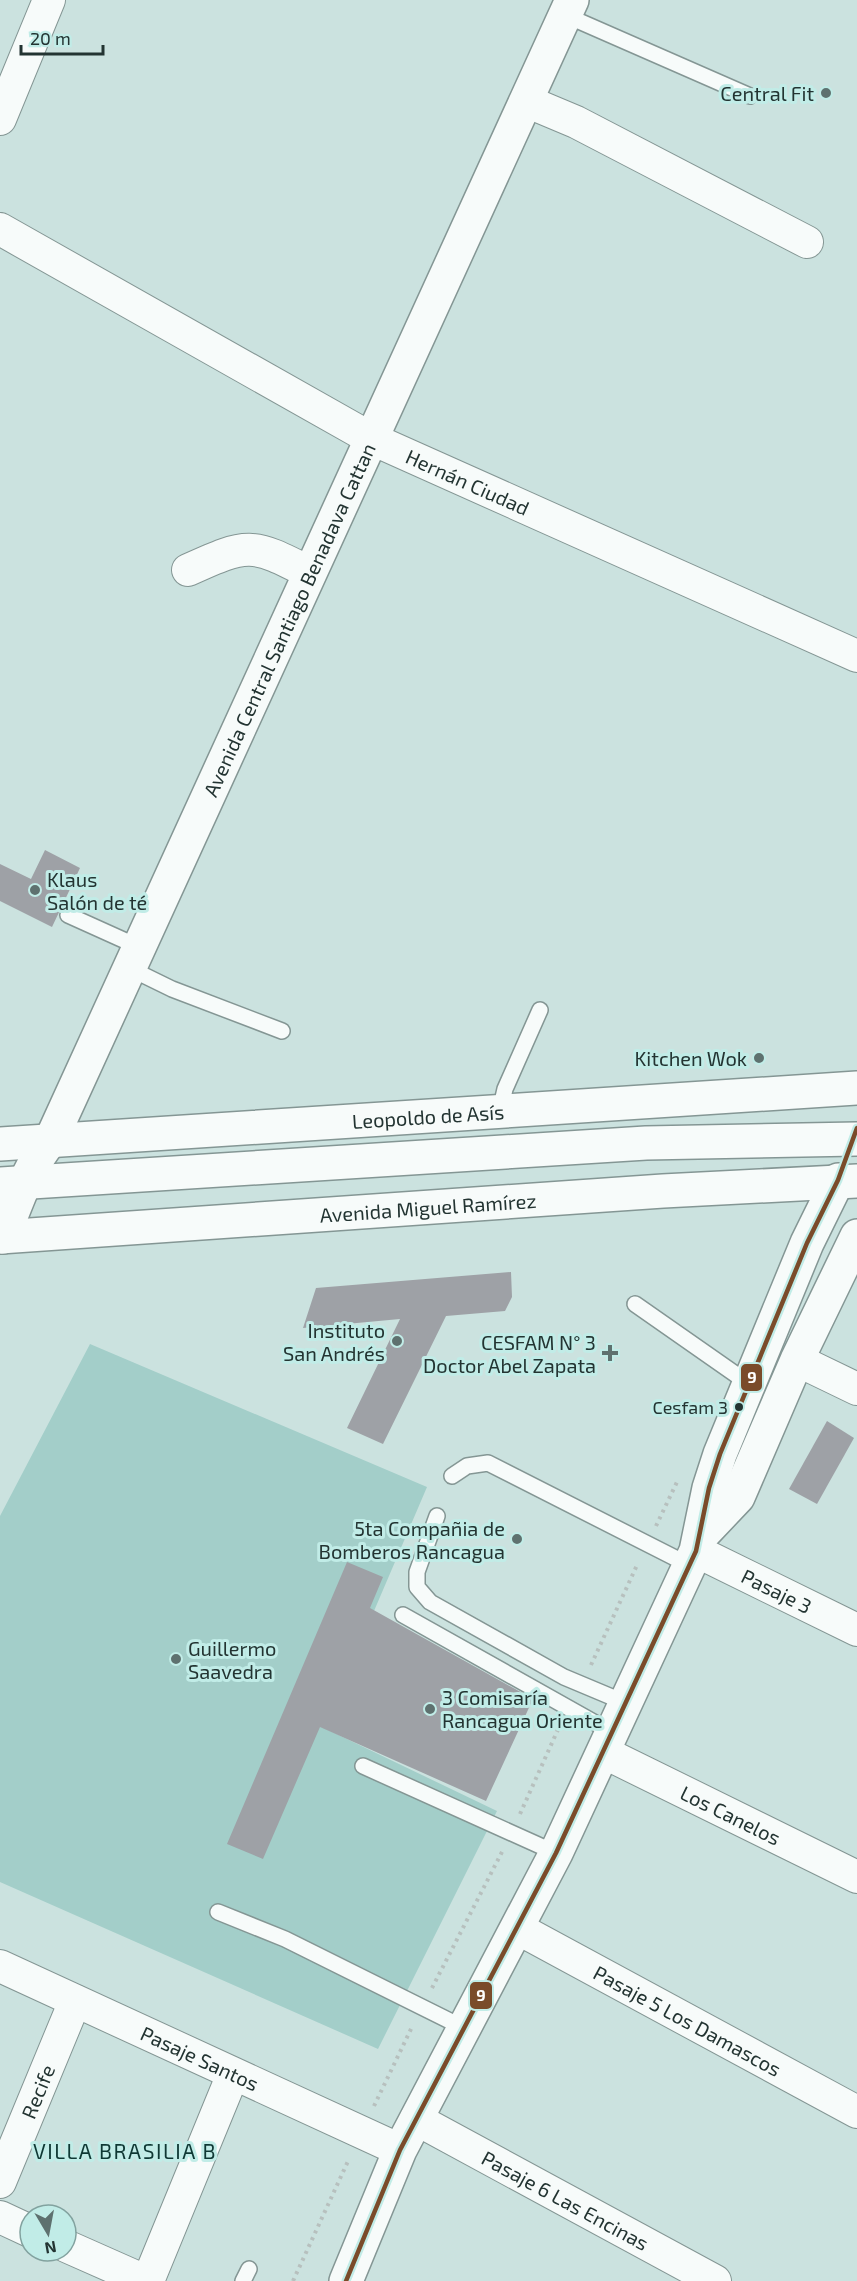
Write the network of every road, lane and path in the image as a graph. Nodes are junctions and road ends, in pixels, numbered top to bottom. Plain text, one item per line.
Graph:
1 (49, 0) edge
2 (568, 8) edge
3 (750, 96) dead end
4 (526, 101) junction
5 (0, 119) edge
6 (0, 229) edge
7 (807, 242) dead end
8 (372, 439) junction
9 (188, 570) dead end
10 (310, 573) junction
11 (857, 656) edge
12 (68, 915) dead end
13 (134, 957) junction
14 (540, 1010) dead end
15 (282, 1031) dead end
16 (857, 1088) edge
17 (500, 1111) junction
18 (855, 1136) edge
19 (51, 1140) junction
20 (0, 1144) edge
21 (847, 1181) edge
22 (13, 1183) edge
23 (857, 1236) edge
24 (2, 1237) edge
25 (635, 1304) dead end
26 (797, 1360) junction
27 (748, 1383) junction
28 (857, 1389) edge
29 (452, 1476) dead end
30 (679, 1478) dead end
31 (437, 1516) dead end
32 (648, 1543) junction
33 (696, 1550) junction
34 (403, 1615) dead end
35 (857, 1630) edge
36 (582, 1685) junction
37 (626, 1703) junction
38 (568, 1706) junction
39 (609, 1743) junction
40 (363, 1766) dead end
41 (511, 1834) junction
42 (556, 1853) junction
43 (857, 1877) edge
44 (218, 1912) dead end
45 (517, 1929) junction
46 (0, 1966) edge
47 (75, 2001) junction
48 (422, 2007) junction
49 (464, 2028) junction
50 (233, 2074) junction
51 (857, 2112) edge
52 (416, 2120) junction
53 (361, 2133) junction
54 (400, 2150) junction
55 (0, 2182) edge
56 (0, 2217) edge
57 (18, 2225) edge
58 (78, 2251) edge
59 (146, 2281) edge
60 (293, 2281) edge
61 (346, 2281) edge
62 (715, 2281) edge

1 - 5 street
2 - 3 lane
2 - 4 street, Avenida Central Santiago Benadava Cattan
4 - 7 street
4 - 8 street, Avenida Central Santiago Benadava Cattan
6 - 8 street, Hernán Ciudad
8 - 10 street, Avenida Central Santiago Benadava Cattan
8 - 11 street, Hernán Ciudad
9 - 10 street
10 - 13 street, Avenida Central Santiago Benadava Cattan
12 - 13 lane
13 - 15 lane
13 - 19 street, Avenida Central Santiago Benadava Cattan
14 - 17 lane
16 - 17 street, Leopoldo de Asís
17 - 19 street, Leopoldo de Asís
18 - 21 street
18 - 22 street
19 - 20 street, Leopoldo de Asís
19 - 22 street, Avenida Central Santiago Benadava Cattan
21 - 24 street, Avenida Miguel Ramírez
21 - 27 street
22 - 24 street, Avenida Central Santiago Benadava Cattan
23 - 26 street
25 - 27 lane
26 - 28 street
26 - 33 street
27 - 33 street
29 - 32 lane
30 - 32 path
31 - 36 lane
32 - 33 lane
32 - 36 path
33 - 35 street, Pasaje 3
33 - 37 street
34 - 38 lane
36 - 37 lane
37 - 39 street
38 - 39 lane
38 - 41 path
39 - 42 street
39 - 43 street, Los Canelos
40 - 41 lane
41 - 42 lane
41 - 48 path
42 - 45 street
44 - 48 lane
45 - 49 street
45 - 51 street, Pasaje 5 Los Damascos
46 - 47 street, Pasaje Santos
47 - 50 street, Pasaje Santos
47 - 55 street, Recife
48 - 49 lane
48 - 53 path
49 - 52 street
50 - 53 street, Pasaje Santos
50 - 59 street
52 - 54 street
52 - 62 street, Pasaje 6 Las Encinas
53 - 54 street, Pasaje Santos
53 - 60 path
54 - 61 street
56 - 57 street
58 - 59 street

